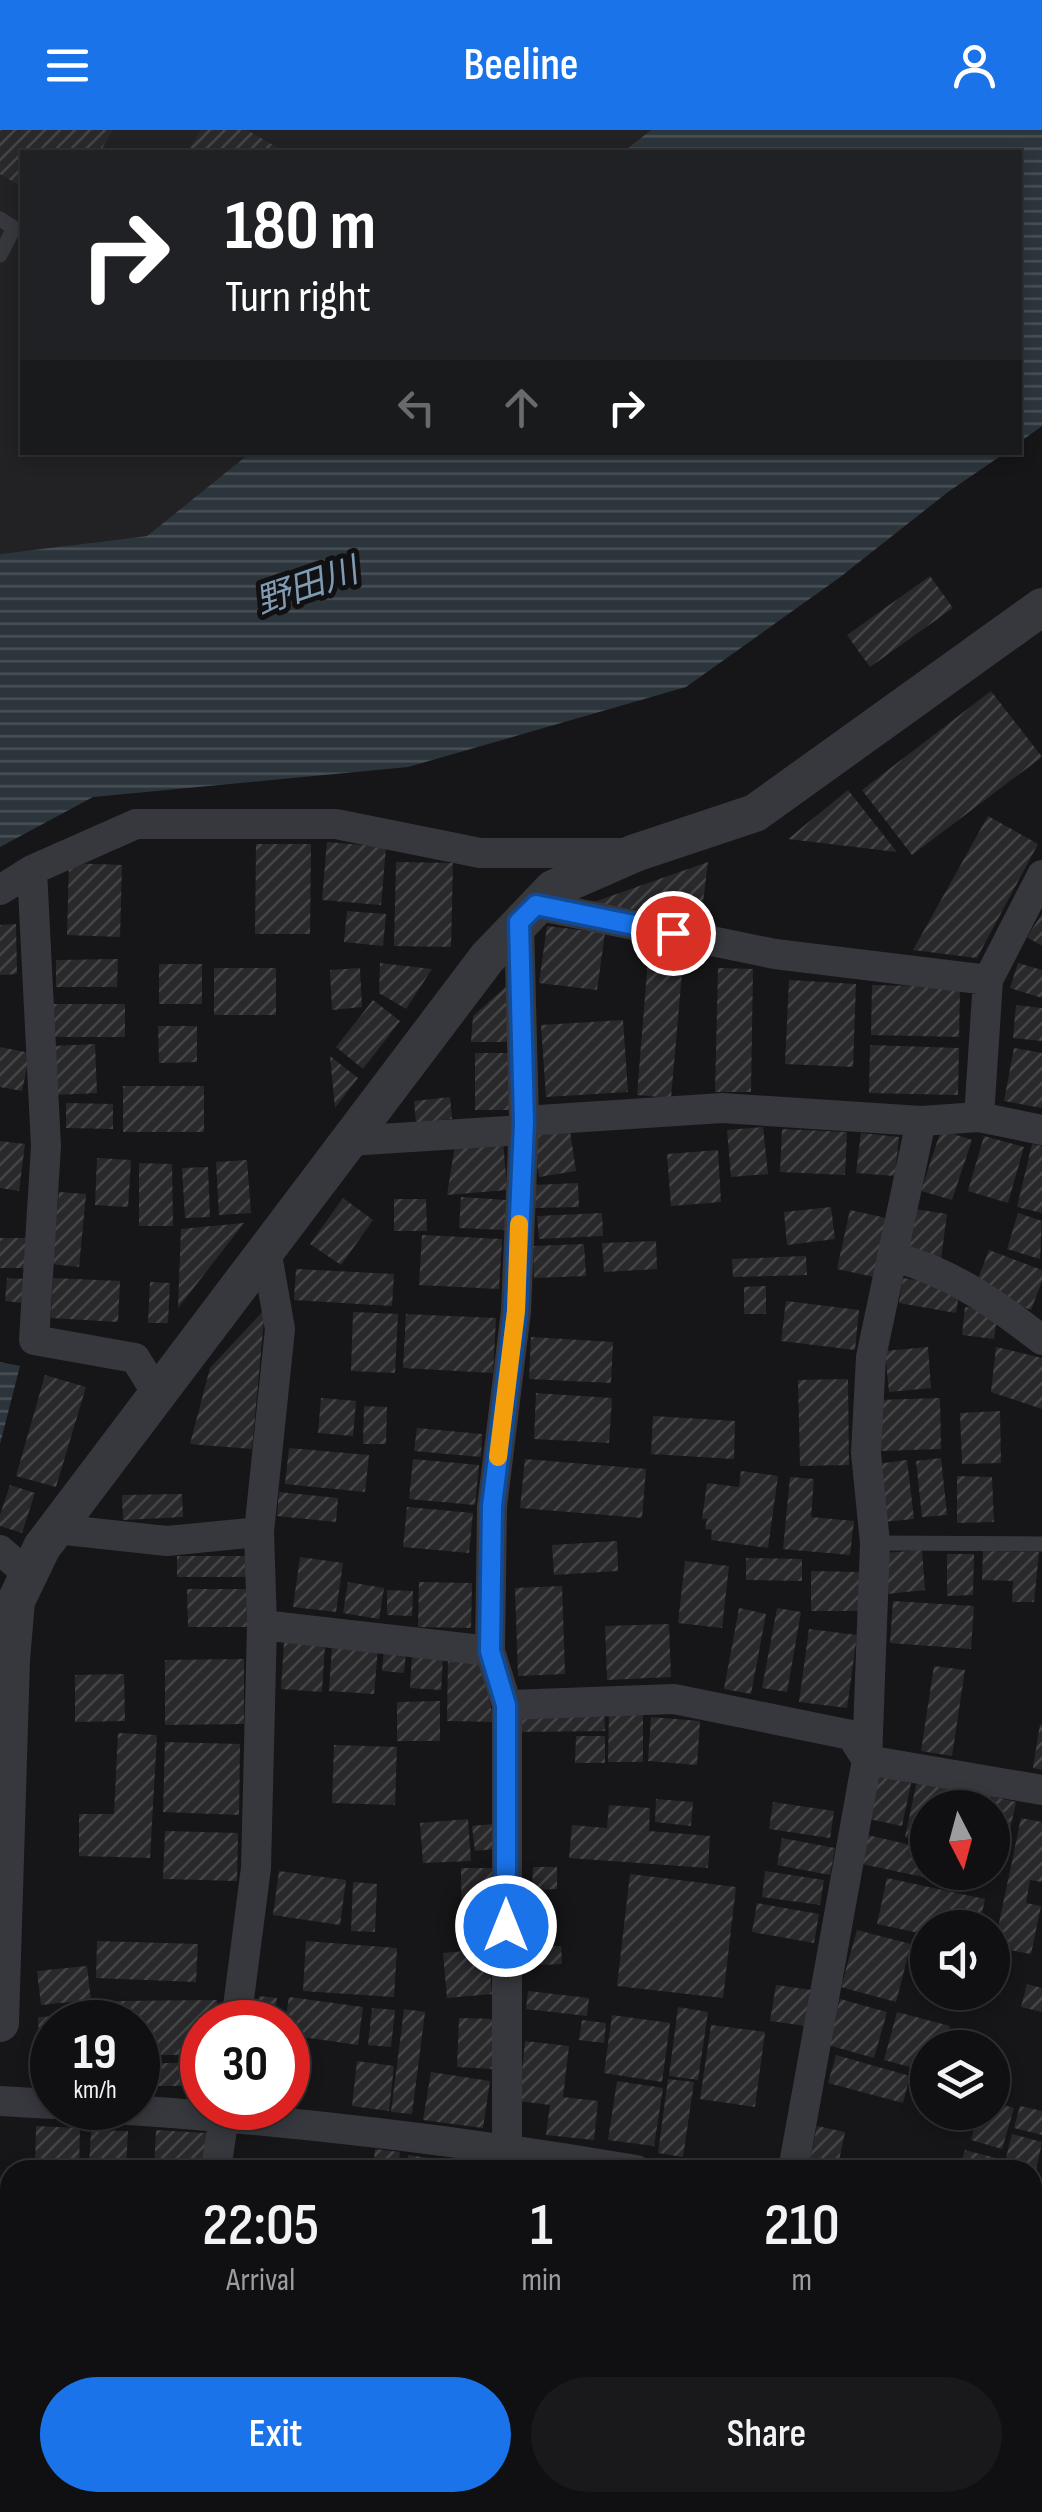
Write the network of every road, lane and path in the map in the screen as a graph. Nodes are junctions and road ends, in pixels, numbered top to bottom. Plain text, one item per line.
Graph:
1 (0, 219) edge
2 (0, 255) edge
3 (1042, 607) edge
4 (635, 853) junction
5 (32, 870) junction
6 (1042, 875) edge
7 (0, 890) edge
8 (528, 913) junction
9 (988, 980) junction
10 (979, 1117) junction
11 (921, 1122) junction
12 (524, 1126) junction
13 (1042, 1130) edge
14 (349, 1141) junction
15 (266, 1249) junction
16 (894, 1257) junction
17 (1042, 1340) edge
18 (158, 1395) junction
19 (56, 1528) junction
20 (259, 1532) junction
21 (875, 1543) junction
22 (1042, 1544) edge
23 (0, 1550) edge
24 (29, 1575) junction
25 (262, 1625) junction
26 (490, 1651) junction
27 (506, 1705) junction
28 (867, 1760) junction
29 (1042, 1790) edge
30 (1, 1928) edge
31 (239, 2000) edge
32 (0, 2023) edge
33 (0, 2101) edge
34 (30, 2103) edge
35 (310, 2123) edge
36 (222, 2130) edge
37 (506, 2148) junction
38 (217, 2160) edge
39 (577, 2160) edge
40 (796, 2160) edge

1 - 2 lane
3 - 4 street
4 - 5 street
4 - 8 street
5 - 7 street
5 - 18 street
6 - 9 street
8 - 9 street
8 - 12 street
8 - 14 street
9 - 10 street
10 - 11 street
10 - 13 street
11 - 12 street
11 - 16 street
12 - 14 street
12 - 26 street
14 - 15 street
15 - 18 street
15 - 20 street
16 - 17 street
16 - 21 street
18 - 19 street
19 - 20 street
19 - 24 street
20 - 25 street
21 - 22 lane
21 - 28 street
23 - 24 street
24 - 30 street
25 - 26 street
25 - 31 street
26 - 27 street
27 - 28 street
27 - 37 street
28 - 29 street
28 - 40 street
30 - 32 street
33 - 34 street
35 - 37 street
36 - 38 street
37 - 39 street

